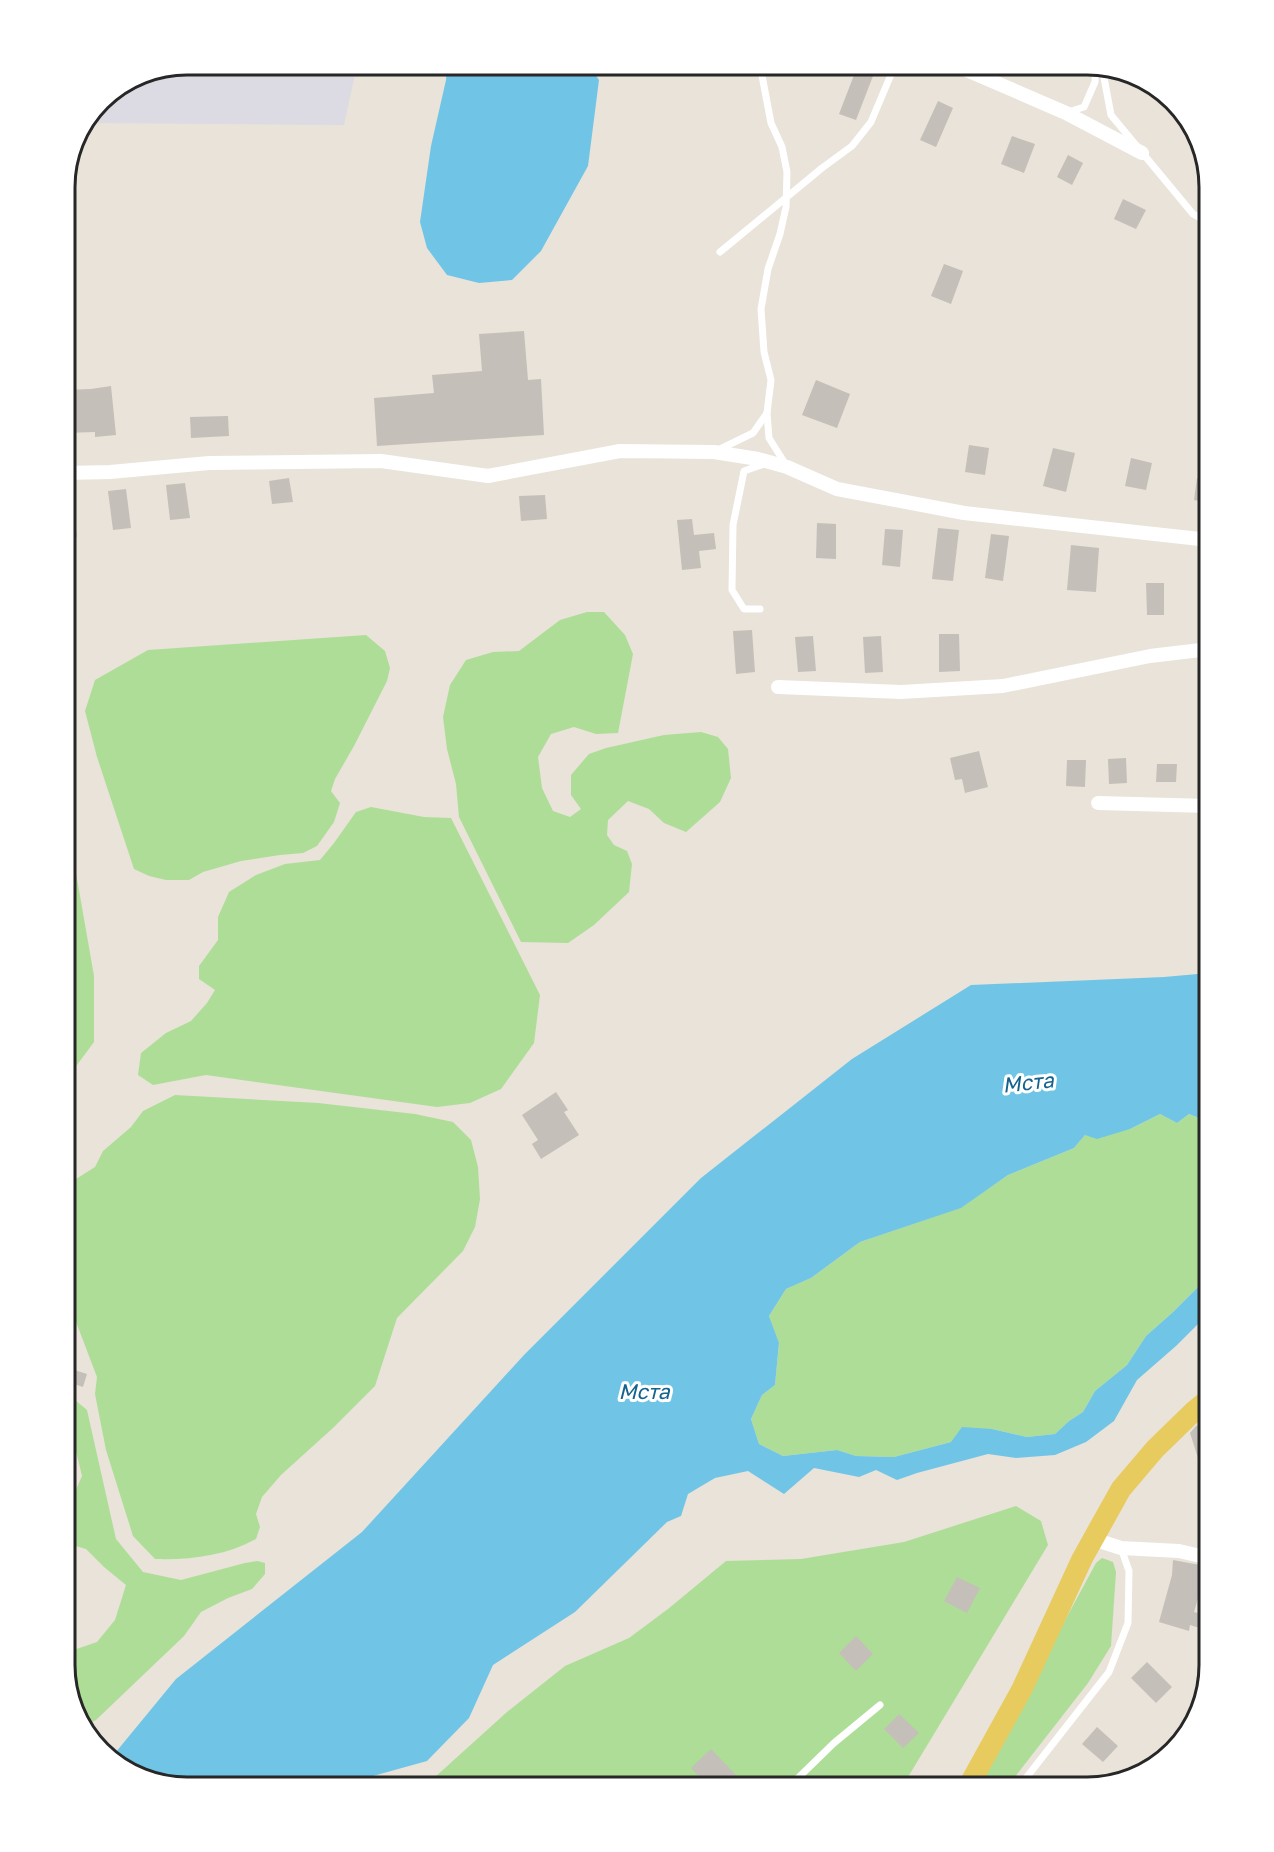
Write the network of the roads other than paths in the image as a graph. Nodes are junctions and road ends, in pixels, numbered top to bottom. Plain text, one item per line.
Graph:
1 (762, 75) edge
2 (891, 75) edge
3 (978, 75) edge
4 (1095, 75) edge
5 (1104, 76) edge
6 (1066, 113) junction
7 (1142, 153) junction
8 (786, 198) junction
9 (1199, 217) edge
10 (720, 252) dead end
11 (767, 413) junction
12 (714, 452) junction
13 (770, 463) junction
14 (787, 467) junction
15 (75, 473) edge
16 (1199, 539) edge
17 (760, 609) dead end
18 (1199, 650) edge
19 (778, 687) dead end
20 (1098, 803) dead end
21 (1199, 806) edge
22 (1199, 1407) edge
23 (1093, 1539) junction
24 (1121, 1548) junction
25 (1199, 1556) edge
26 (880, 1705) dead end
27 (799, 1777) edge
28 (974, 1777) edge
29 (1028, 1777) edge

1 - 8 lane
2 - 8 lane
3 - 6 street
4 - 6 lane
5 - 7 lane
6 - 7 street
7 - 9 lane
8 - 10 lane
8 - 11 lane
11 - 12 lane
11 - 14 lane
12 - 13 street
12 - 15 street
13 - 14 street
13 - 17 lane
14 - 16 street
18 - 19 street
20 - 21 street
22 - 23 main road
23 - 24 street
23 - 28 main road
24 - 25 street
24 - 29 lane
26 - 27 lane

